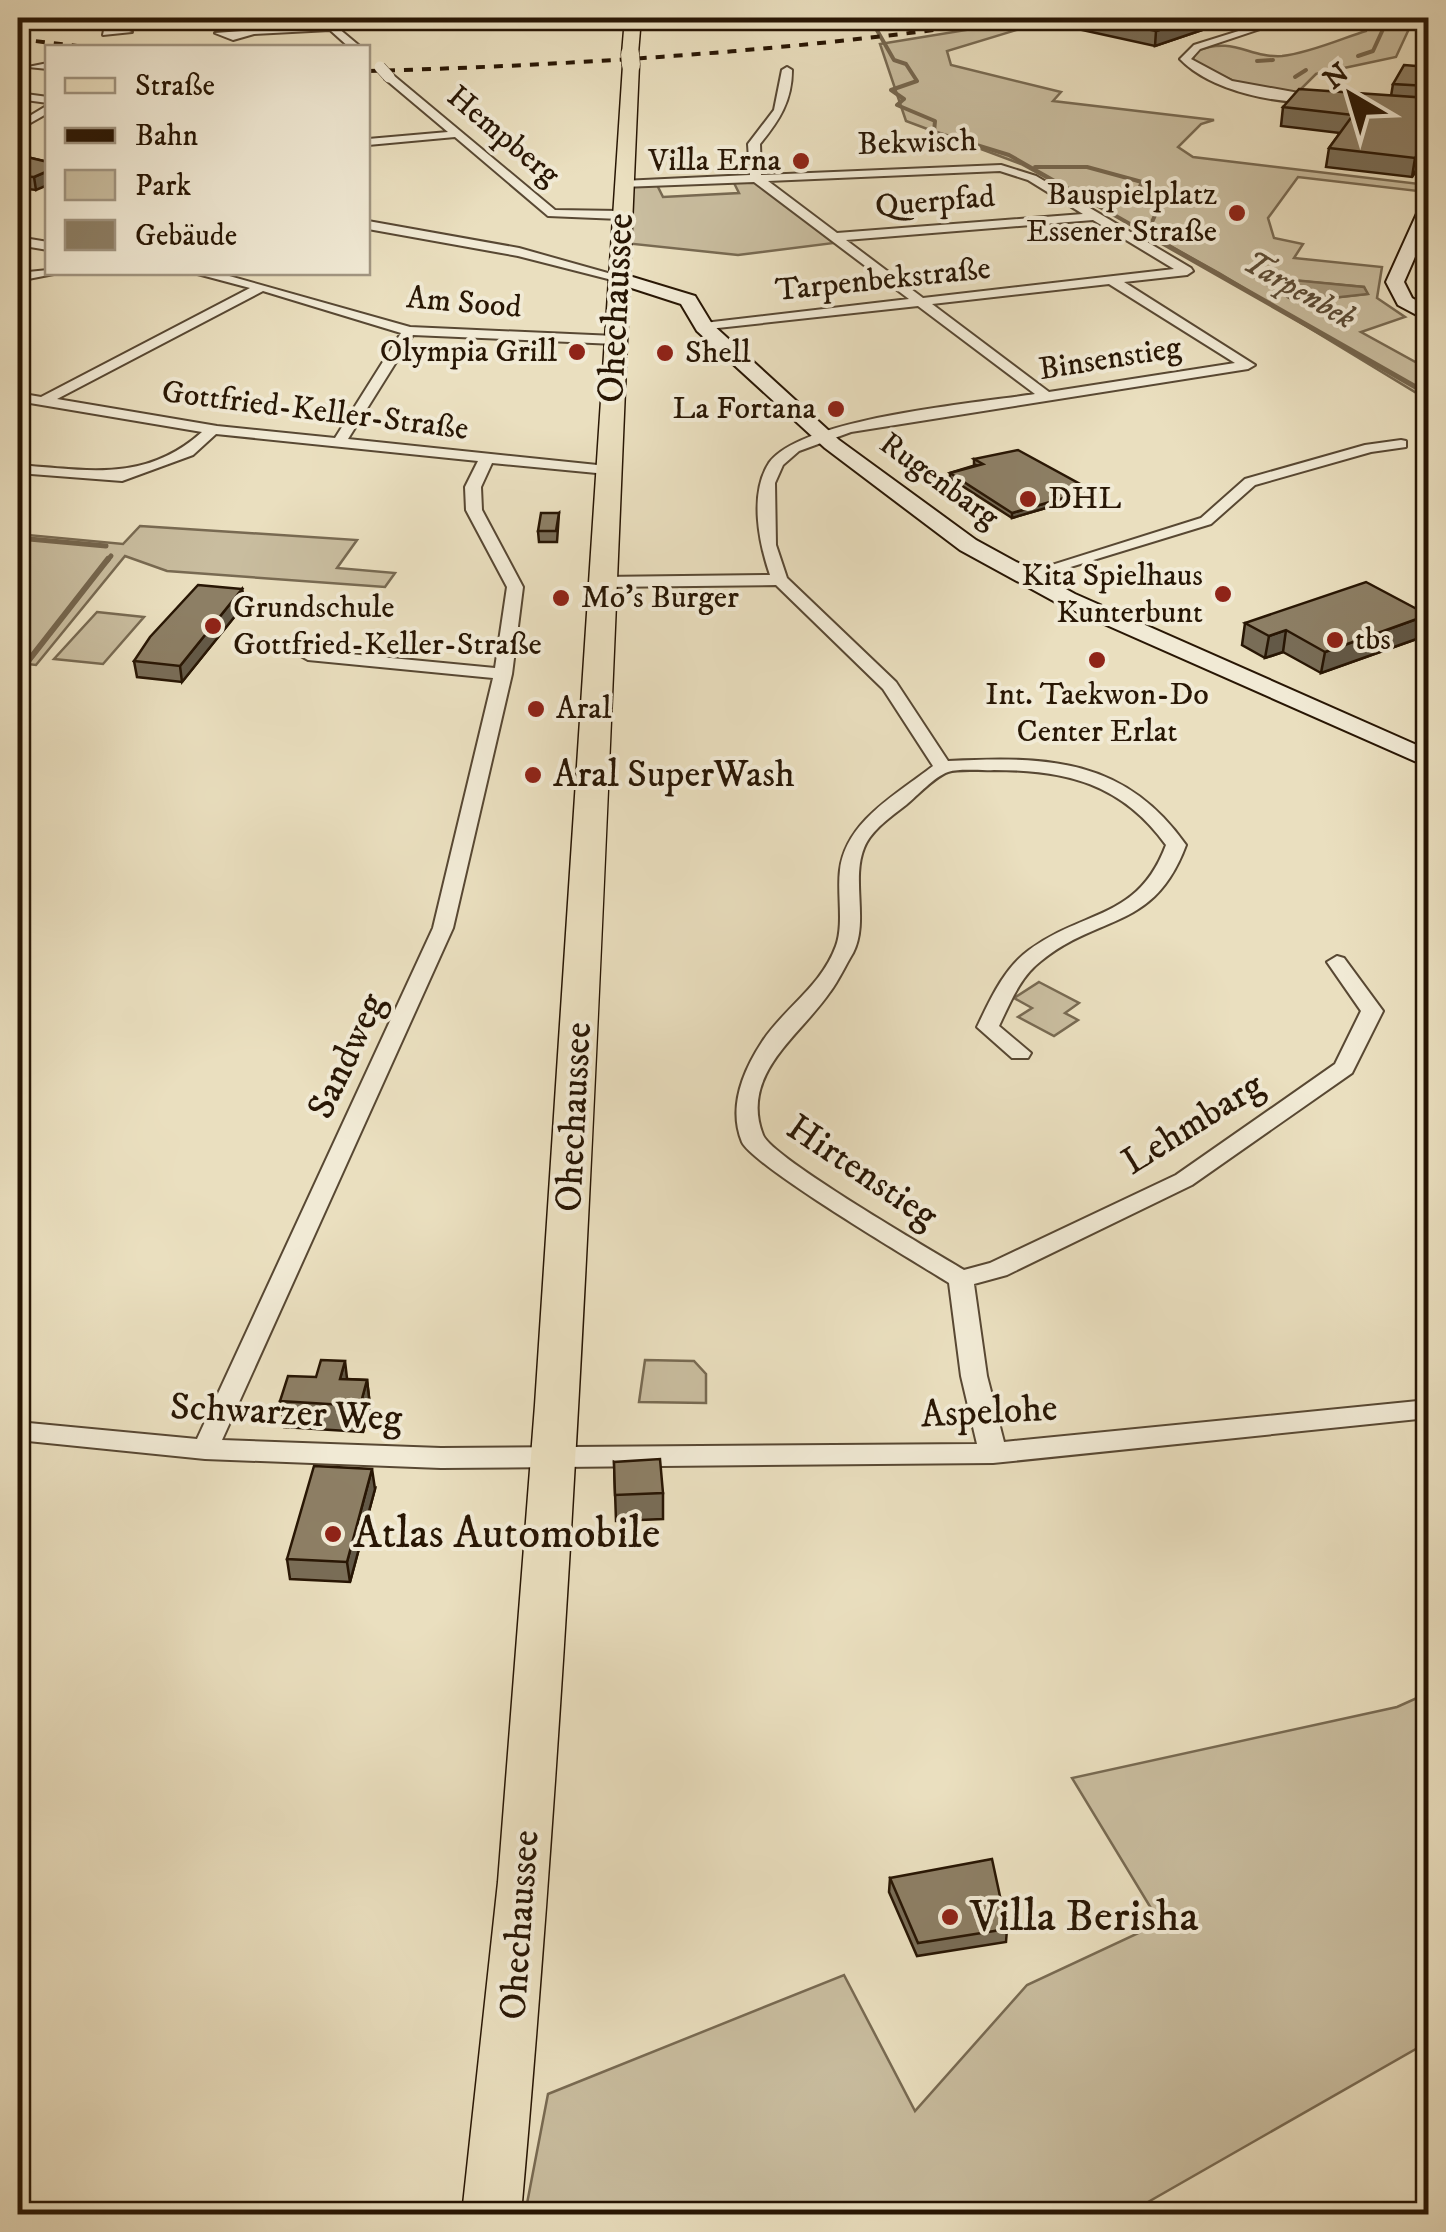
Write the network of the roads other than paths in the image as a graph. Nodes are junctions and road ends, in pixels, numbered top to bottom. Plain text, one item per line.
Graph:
1 (36, 18) edge
2 (83, 18) edge
3 (321, 18) edge
4 (633, 18) edge
5 (1288, 18) edge
6 (18, 20) edge
7 (332, 27) junction
8 (112, 30) dead end
9 (250, 32) dead end
10 (353, 45) edge
11 (370, 58) edge
12 (45, 66) edge
13 (33, 67) dead end
14 (787, 70) dead end
15 (18, 96) edge
16 (45, 100) edge
17 (1334, 101) edge
18 (45, 110) edge
19 (18, 128) edge
20 (458, 134) junction
21 (370, 142) edge
22 (756, 178) junction
23 (622, 184) junction
24 (1428, 209) edge
25 (620, 215) junction
26 (1097, 216) junction
27 (370, 225) edge
28 (837, 237) junction
29 (18, 241) edge
30 (45, 246) edge
31 (1187, 272) joint
32 (45, 273) edge
33 (210, 275) edge
34 (18, 276) edge
35 (616, 277) junction
36 (1112, 281) junction
37 (262, 286) junction
38 (921, 304) junction
39 (1428, 315) edge
40 (704, 326) junction
41 (409, 331) junction
42 (615, 340) junction
43 (18, 397) edge
44 (1047, 397) junction
45 (46, 400) junction
46 (213, 429) junction
47 (822, 434) junction
48 (338, 444) junction
49 (1401, 444) dead end
50 (486, 460) junction
51 (18, 469) edge
52 (607, 470) junction
53 (1022, 577) junction
54 (780, 580) junction
55 (601, 582) junction
56 (308, 655) dead end
57 (504, 674) junction
58 (1428, 759) edge
59 (943, 768) junction
60 (1337, 962) dead end
61 (1020, 1053) dead end
62 (961, 1279) junction
63 (1428, 1408) edge
64 (18, 1431) edge
65 (204, 1449) junction
66 (993, 1453) junction
67 (551, 1456) junction
68 (491, 2214) edge

1 - 6 street
2 - 8 street
3 - 7 street
4 - 23 main road, Ohechaussee
5 - 17 street
7 - 9 street
7 - 10 street
11 - 20 street, Hempberg
12 - 13 street
14 - 22 street
15 - 16 street
18 - 19 street
20 - 21 street
20 - 25 street, Hempberg
22 - 23 street, Bekwisch
22 - 26 street, Bekwisch
22 - 28 street
23 - 25 main road, Ohechaussee
24 - 39 street
25 - 35 main road, Ohechaussee
26 - 28 street, Querpfad
26 - 31 street, Bekwisch
27 - 35 street
28 - 38 street
29 - 30 street
31 - 36 street, Tarpenbekstraße
32 - 34 street
33 - 37 street, Am Sood
35 - 40 street, Rugenbarg
35 - 42 main road, Ohechaussee
36 - 38 street, Tarpenbekstraße
36 - 44 street, Binsenstieg
37 - 41 street, Am Sood
37 - 45 street
38 - 40 street, Tarpenbekstraße
38 - 44 street
40 - 47 street, Rugenbarg
41 - 42 street, Am Sood
41 - 48 street
42 - 52 main road, Ohechaussee
43 - 45 street, Gottfried-Keller-Straße
44 - 47 street, Binsenstieg
45 - 46 street, Gottfried-Keller-Straße
46 - 48 street, Gottfried-Keller-Straße
46 - 51 street
47 - 53 street, Rugenbarg
47 - 54 street
48 - 50 street, Gottfried-Keller-Straße
49 - 53 street
50 - 52 street, Gottfried-Keller-Straße
50 - 57 street, Sandweg
52 - 55 main road, Ohechaussee
53 - 58 street, Rugenbarg
54 - 55 street
54 - 59 street
55 - 67 main road, Ohechaussee
56 - 57 street
57 - 65 street, Sandweg
59 - 61 street
59 - 62 street, Hirtenstieg
60 - 62 street, Lehmbarg
62 - 66 street
63 - 66 street, Aspelohe
64 - 65 street, Schwarzer Weg
65 - 67 street, Schwarzer Weg
66 - 67 street, Aspelohe
67 - 68 main road, Ohechaussee

